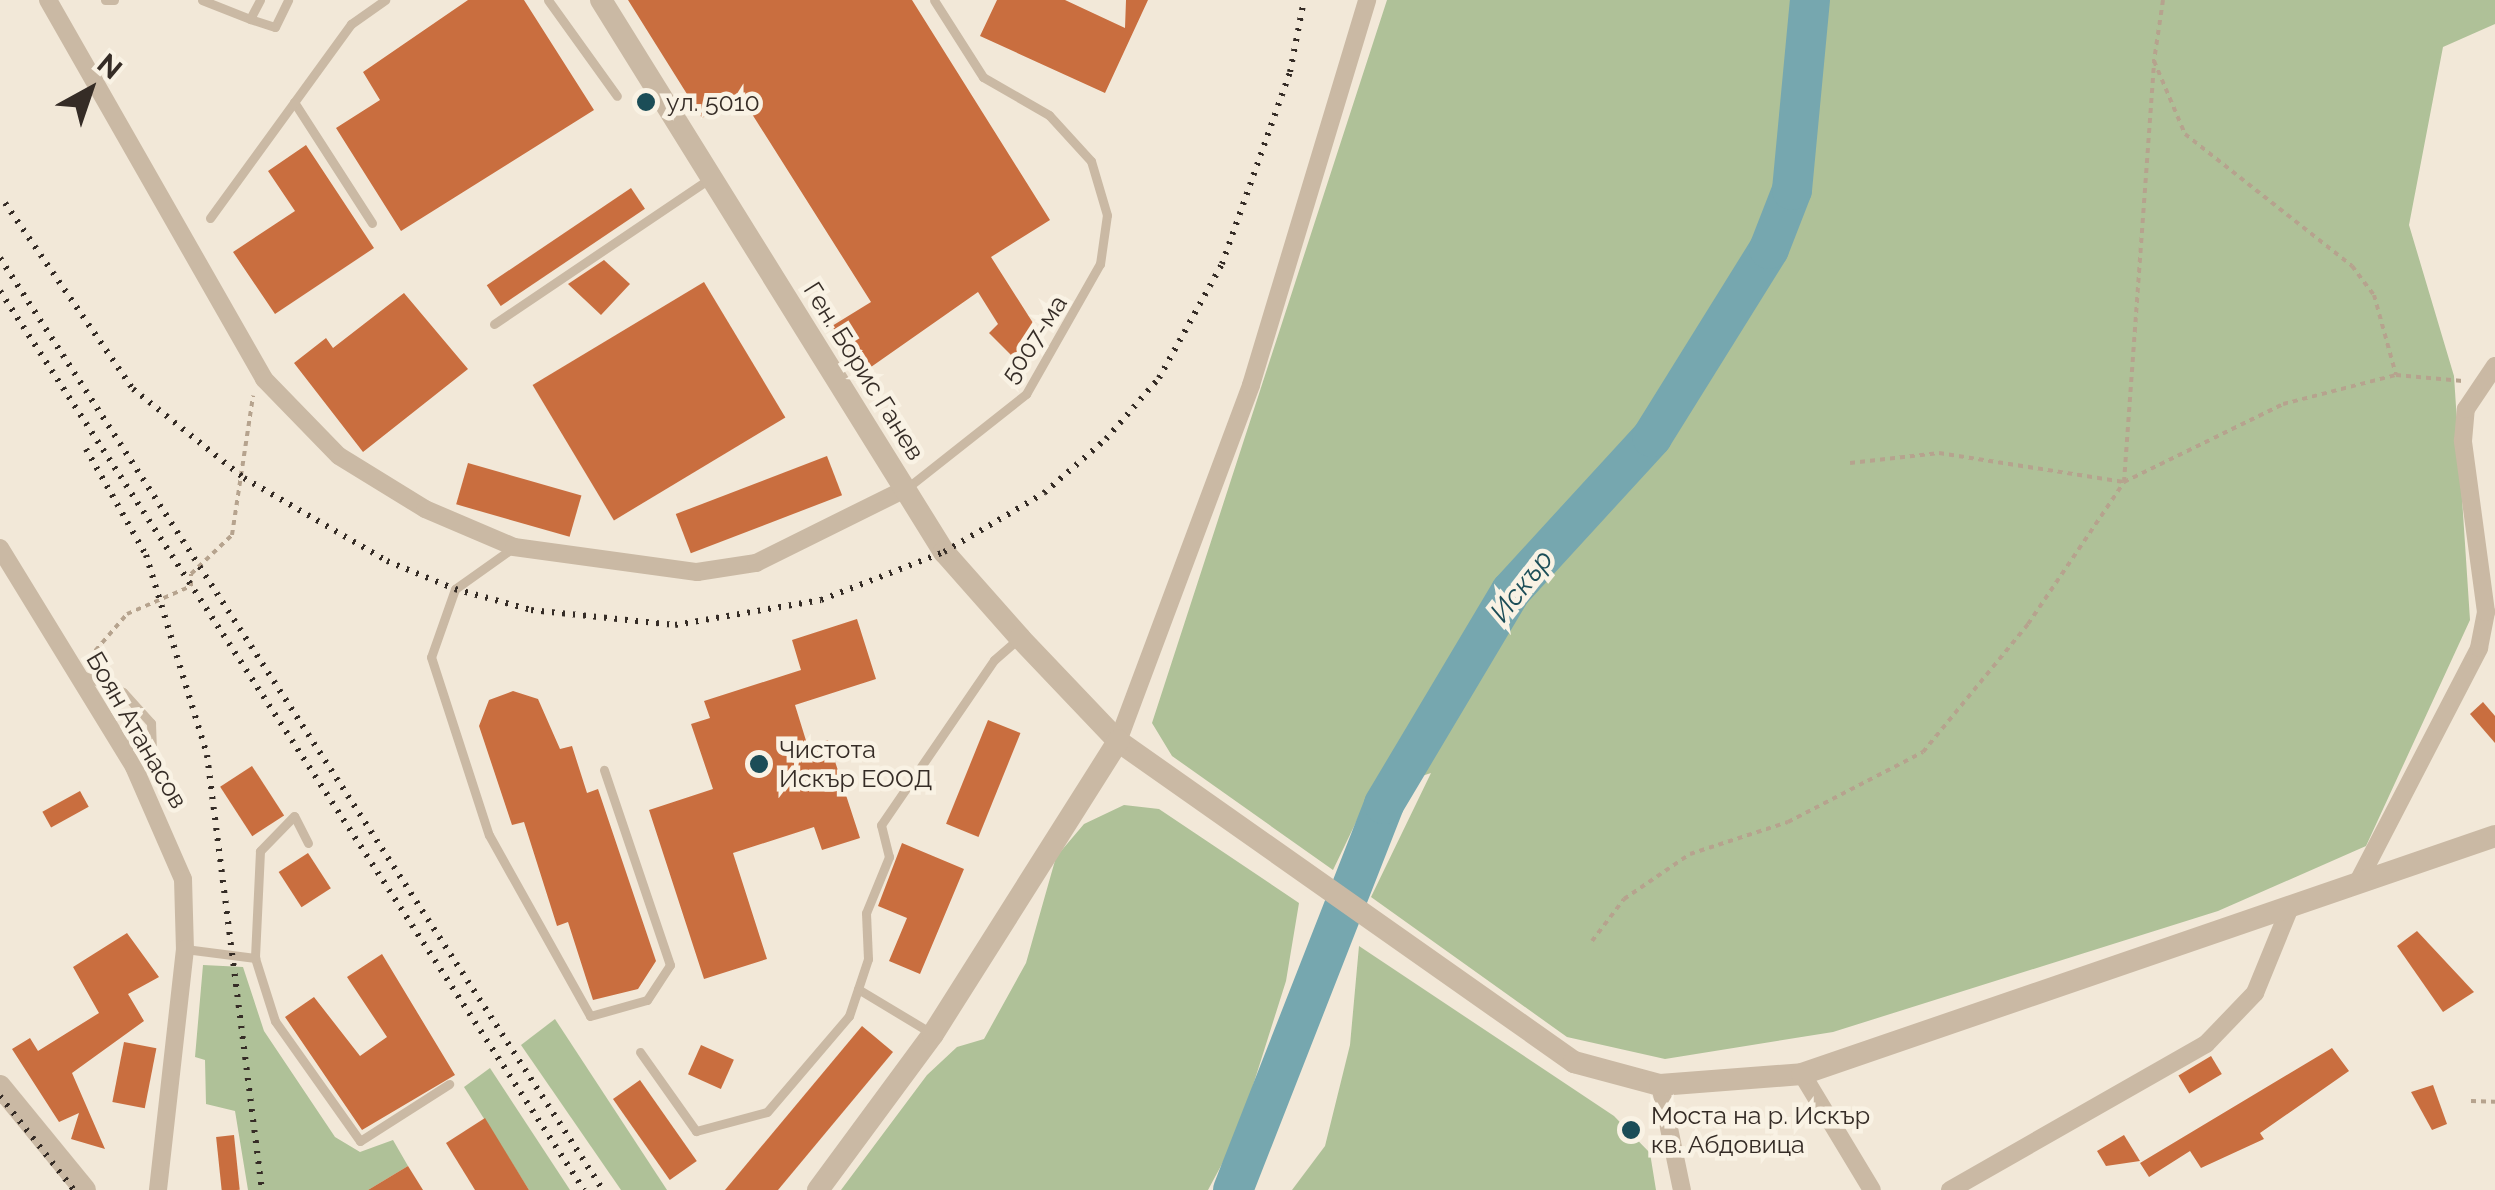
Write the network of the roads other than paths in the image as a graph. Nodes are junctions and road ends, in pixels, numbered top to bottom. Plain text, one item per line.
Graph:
1 (48, 0) edge
2 (104, 0) edge
3 (114, 0) edge
4 (202, 0) edge
5 (260, 0) edge
6 (288, 0) edge
7 (385, 0) edge
8 (548, 0) edge
9 (601, 0) edge
10 (934, 0) edge
11 (1368, 0) edge
12 (250, 19) junction
13 (617, 96) dead end
14 (294, 102) junction
15 (711, 177) junction
16 (210, 218) dead end
17 (372, 222) dead end
18 (494, 324) dead end
19 (2495, 366) edge
20 (905, 490) junction
21 (514, 546) junction
22 (0, 548) edge
23 (1020, 638) junction
24 (76, 672) junction
25 (1118, 742) junction
26 (134, 767) junction
27 (604, 770) dead end
28 (2495, 836) edge
29 (308, 843) dead end
30 (2360, 878) junction
31 (2292, 905) junction
32 (185, 950) junction
33 (255, 958) junction
34 (858, 989) junction
35 (933, 1034) junction
36 (640, 1052) dead end
37 (1802, 1074) junction
38 (449, 1084) dead end
39 (1660, 1084) junction
40 (0, 1086) edge
41 (85, 1190) edge
42 (158, 1190) edge
43 (818, 1190) edge
44 (1682, 1190) edge
45 (1872, 1190) edge
46 (1950, 1190) edge

1 - 21 street
2 - 3 lane
4 - 12 lane
5 - 12 lane
6 - 12 lane
7 - 14 lane
8 - 13 lane
9 - 15 street, Ген. Борис Ганев
10 - 20 lane, 5007-ма
11 - 25 street
14 - 16 lane
14 - 17 lane
15 - 18 lane
15 - 20 street, Ген. Борис Ганев
19 - 30 street
20 - 21 street
20 - 23 street, Ген. Борис Ганев
21 - 27 lane
22 - 24 street, Боян Атанасов
23 - 25 street, Ген. Борис Ганев
23 - 34 lane
24 - 26 street, Боян Атанасов
24 - 26 lane
25 - 35 street
25 - 39 street, Ген. Борис Ганев
26 - 32 street, Боян Атанасов
28 - 30 street, Ген. Борис Ганев
29 - 33 lane
30 - 31 street, Ген. Борис Ганев
31 - 37 street, Ген. Борис Ганев
31 - 46 street
32 - 33 lane
32 - 42 street, Боян Атанасов
33 - 38 lane
34 - 35 lane
34 - 36 lane
35 - 43 street
37 - 39 street, Ген. Борис Ганев
37 - 45 street
39 - 44 street
40 - 41 street

